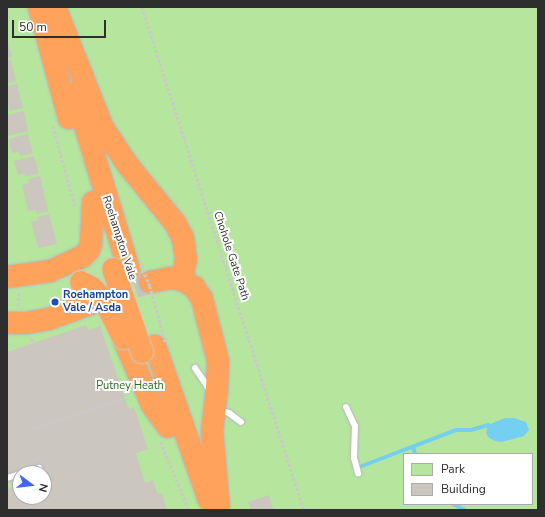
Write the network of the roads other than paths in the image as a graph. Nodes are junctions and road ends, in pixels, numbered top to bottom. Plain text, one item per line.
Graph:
1 (38, 7) edge
2 (54, 7) edge
3 (93, 202) junction
4 (50, 271) junction
5 (133, 272) junction
6 (182, 280) junction
7 (13, 285) edge
8 (90, 304) tunnel mouth
9 (12, 315) edge
10 (154, 347) junction
11 (195, 368) dead end
12 (216, 399) junction
13 (346, 407) dead end
14 (241, 422) dead end
15 (164, 434) junction
16 (358, 473) dead end
17 (197, 510) edge
18 (213, 510) edge
19 (219, 510) edge

1 - 3 highway, Roehampton Vale
2 - 5 highway, Roehampton Vale
2 - 6 highway
3 - 4 highway
3 - 5 highway, Roehampton Vale
4 - 7 highway
4 - 15 highway, bridge
5 - 6 highway
5 - 10 highway, Roehampton Vale
6 - 12 highway
8 - 9 highway
10 - 15 highway, Roehampton Vale
10 - 18 highway, Roehampton Vale
11 - 12 lane
12 - 14 lane
12 - 19 highway
13 - 16 lane
15 - 17 highway, Roehampton Vale

